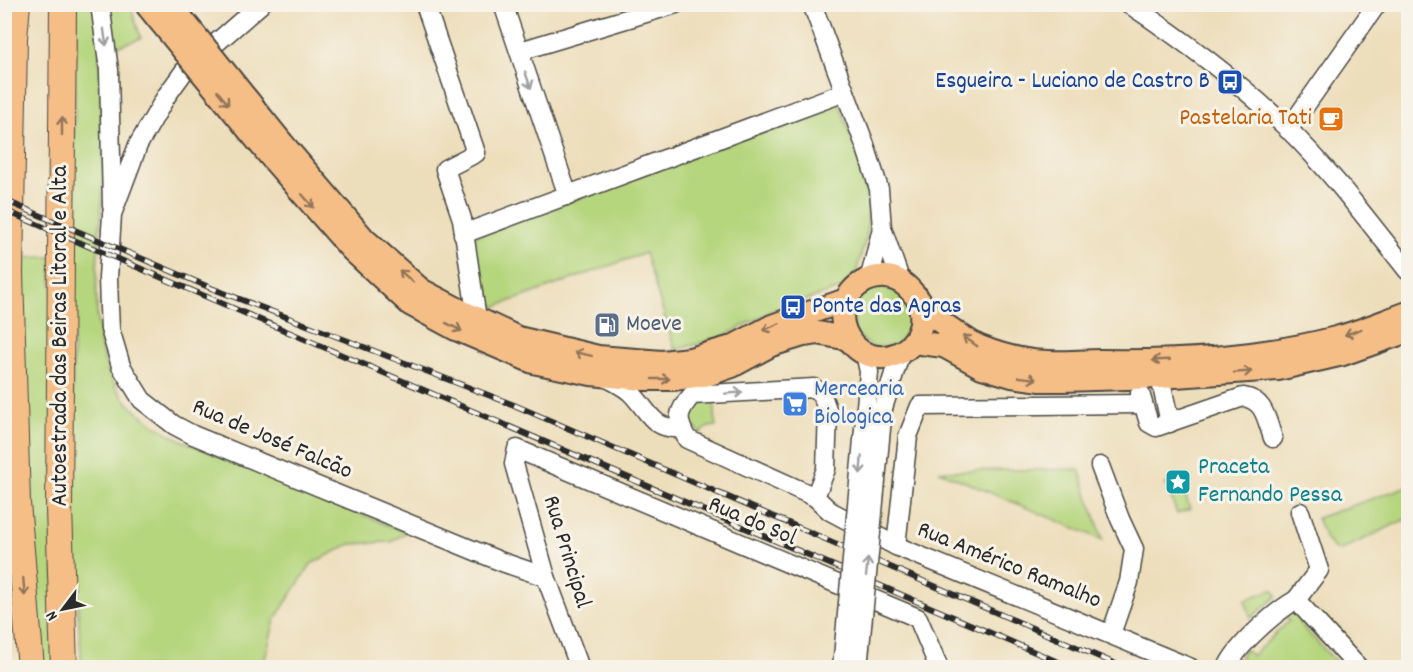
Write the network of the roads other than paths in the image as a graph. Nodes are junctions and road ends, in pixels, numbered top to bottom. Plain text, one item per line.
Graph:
1 (17, 4) edge
2 (63, 4) edge
3 (100, 4) edge
4 (146, 4) edge
5 (170, 4) edge
6 (261, 4) edge
7 (425, 4) edge
8 (502, 4) edge
9 (676, 4) edge
10 (812, 4) edge
11 (1129, 4) edge
12 (1377, 4) edge
13 (520, 51) junction
14 (845, 92) junction
15 (1288, 130) junction
16 (276, 150) junction
17 (568, 196) junction
18 (112, 214) junction
19 (882, 228) junction
20 (463, 234) junction
21 (1408, 271) edge
22 (865, 280) junction
23 (909, 289) junction
24 (846, 300) junction
25 (1408, 312) edge
26 (477, 319) junction
27 (1408, 331) edge
28 (857, 346) junction
29 (908, 347) junction
30 (709, 374) junction
31 (604, 376) junction
32 (1136, 377) junction
33 (1160, 377) junction
34 (692, 395) junction
35 (1142, 404) junction
36 (875, 407) junction
37 (1170, 423) junction
38 (681, 428) junction
39 (1273, 438) dead end
40 (517, 449) joint
41 (1100, 466) dead end
42 (815, 497) junction
43 (1299, 512) dead end
44 (896, 546) junction
45 (546, 577) junction
46 (1296, 600) junction
47 (1111, 634) junction
48 (31, 668) edge
49 (64, 668) edge
50 (580, 668) edge
51 (842, 668) edge
52 (858, 668) edge
53 (939, 668) edge
54 (1191, 668) edge
55 (1227, 668) edge
56 (1359, 668) edge

1 -> 48 highway, Autoestrada das Beiras Litoral e Alta
49 -> 2 highway, Autoestrada das Beiras Litoral e Alta
3 -> 18 street
4 -> 16 main road, bridge
5 - 16 main road, bridge
6 - 18 street, Rua de José Falcão
7 - 20 street
8 - 13 street
9 - 13 street
10 - 14 street
11 - 15 street
12 - 15 street
13 -> 17 street
14 - 17 street
14 - 19 street
15 - 21 street
26 -> 16 main road
16 -> 31 main road
17 - 20 street
18 - 45 street, Rua de José Falcão
19 - 22 street
19 - 23 street
20 - 26 street
22 - 23 main road
22 - 24 main road
25 -> 23 main road
23 - 29 main road
24 -> 26 main road
24 - 28 main road
33 -> 27 main road
28 - 29 main road
28 - 30 main road
28 - 36 street
29 -> 32 main road
29 - 36 street
31 -> 30 main road
30 - 34 street
31 - 38 street, Rua Américo Ramalho
32 - 33 main road
32 - 35 street
33 - 37 street
34 - 38 street
34 -> 42 street
35 - 37 street
35 - 44 street
36 -> 51 street, bridge
52 -> 36 street, bridge
37 - 39 street
38 - 42 street, Rua Américo Ramalho
40 - 45 street, Rua Principal
40 - 53 street, Rua do Sol
41 - 47 street
42 - 44 street, Rua Américo Ramalho
43 - 46 street
44 - 47 street, Rua Américo Ramalho
45 - 50 street, Rua Principal
46 - 55 street
46 - 56 street
47 - 54 street, Rua Américo Ramalho

